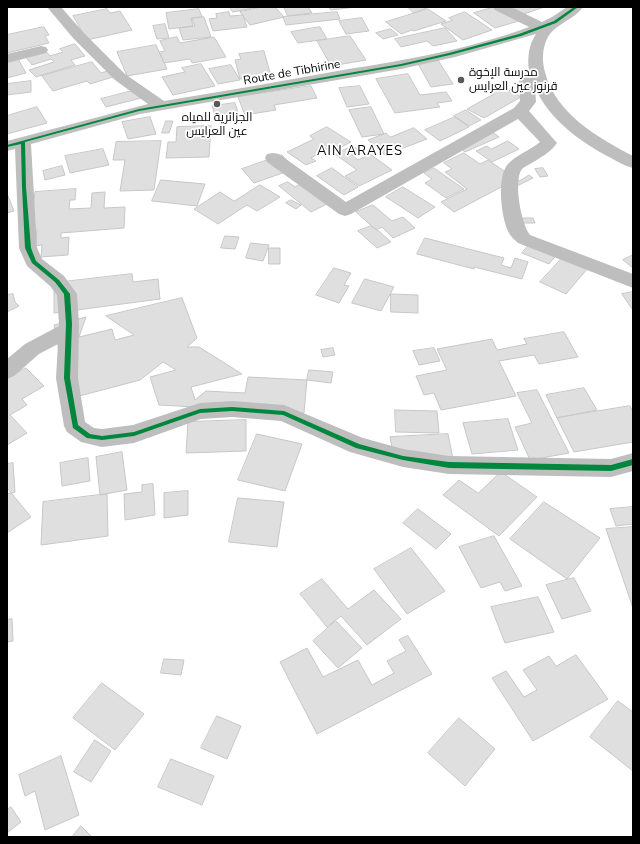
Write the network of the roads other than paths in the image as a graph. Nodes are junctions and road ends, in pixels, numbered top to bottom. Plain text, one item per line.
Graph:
1 (54, 7) edge
2 (500, 7) edge
3 (561, 7) edge
4 (576, 7) edge
5 (548, 24) junction
6 (41, 50) dead end
7 (7, 59) edge
8 (537, 72) junction
9 (161, 106) junction
10 (520, 111) junction
11 (15, 143) edge
12 (273, 158) dead end
13 (633, 163) edge
14 (633, 281) edge
15 (69, 329) junction
16 (7, 371) edge
17 (633, 462) edge

1 - 9 street
2 - 5 street
3 - 5 street
4 - 5 street, Route de Tibhirine
5 - 8 street
5 - 9 street, Route de Tibhirine
6 - 7 street
8 - 10 street
8 - 13 street
9 - 11 street, Route de Tibhirine
10 - 12 street
10 - 14 street
11 - 15 street
15 - 16 street
15 - 17 street

